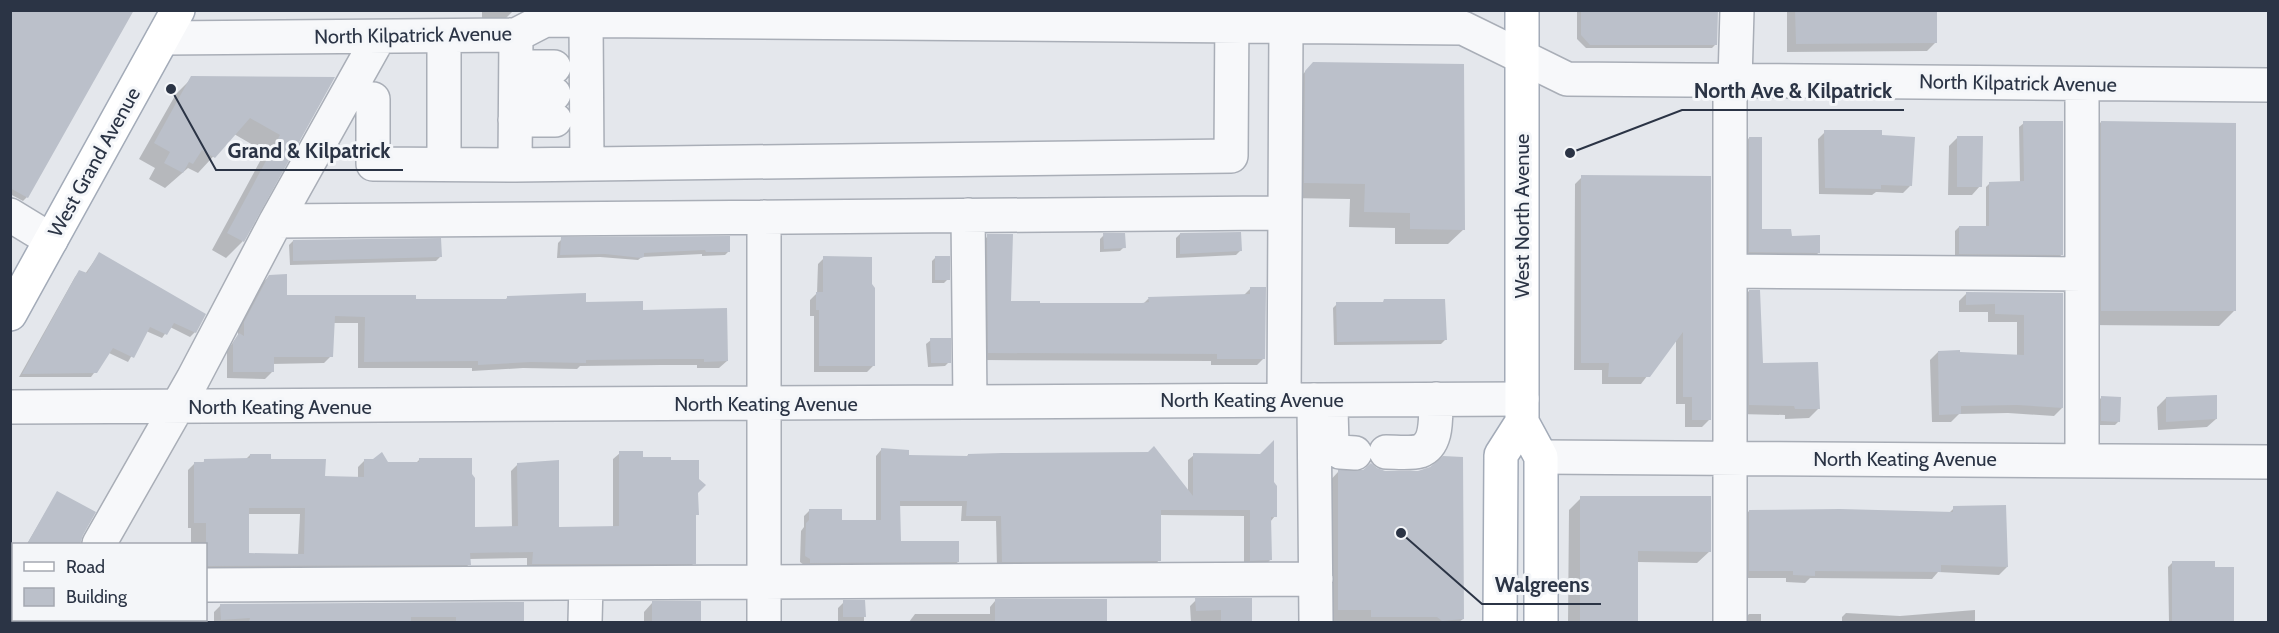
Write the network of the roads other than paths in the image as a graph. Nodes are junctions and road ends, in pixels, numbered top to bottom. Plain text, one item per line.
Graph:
1 (178, 10) edge
2 (1522, 10) edge
3 (1737, 10) edge
4 (1019, 17) edge
5 (1232, 18) edge
6 (586, 21) junction
7 (1286, 26) junction
8 (399, 28) edge
9 (516, 35) junction
10 (444, 36) junction
11 (163, 38) junction
12 (1522, 56) junction
13 (1732, 81) junction
14 (2082, 84) junction
15 (2268, 85) edge
16 (516, 94) junction
17 (572, 94) junction
18 (373, 99) dead end
19 (444, 164) junction
20 (587, 164) junction
21 (515, 165) junction
22 (1284, 213) junction
23 (968, 215) junction
24 (10, 216) edge
25 (764, 217) junction
26 (276, 221) junction
27 (51, 240) junction
28 (1730, 271) junction
29 (2082, 274) junction
30 (10, 314) edge
31 (1436, 399) junction
32 (1310, 400) junction
33 (970, 402) junction
34 (764, 404) junction
35 (10, 407) edge
36 (176, 407) junction
37 (1522, 411) junction
38 (1541, 457) junction
39 (1729, 458) junction
40 (2082, 460) junction
41 (2268, 462) edge
42 (100, 543) edge
43 (1316, 579) junction
44 (586, 583) junction
45 (764, 583) junction
46 (207, 585) edge
47 (585, 622) edge
48 (764, 622) edge
49 (1316, 622) edge
50 (1500, 622) edge
51 (1541, 622) edge
52 (1730, 622) edge

1 - 11 main road, West Grand Avenue
2 - 12 main road, West North Avenue
3 - 13 street
4 - 5 street, North Kilpatrick Avenue
4 - 6 street, North Kilpatrick Avenue
5 - 7 street, North Kilpatrick Avenue
5 - 20 street
6 - 9 street, North Kilpatrick Avenue
6 - 17 street
7 - 12 street, North Kilpatrick Avenue
7 - 22 street
8 - 10 street, North Kilpatrick Avenue
8 - 11 street, North Kilpatrick Avenue
8 - 26 street
9 - 10 street, North Kilpatrick Avenue
9 - 16 street
10 - 19 street
11 - 27 main road, West Grand Avenue
12 - 13 street, North Kilpatrick Avenue
12 - 37 main road, West North Avenue
13 - 14 street, North Kilpatrick Avenue
13 - 28 street
14 - 15 street, North Kilpatrick Avenue
14 - 29 street
16 - 17 street
16 - 17 street
16 - 21 street
17 - 20 street
18 - 19 street
19 - 21 street
20 - 21 street
22 - 23 street
22 - 32 street
23 - 25 street
23 - 33 street
24 - 27 street
25 - 26 street
25 - 34 street
26 - 36 street
27 - 30 main road, West Grand Avenue
28 - 29 street
28 - 39 street
29 - 40 street
31 - 32 street, North Keating Avenue
31 - 32 street
31 - 37 street, North Keating Avenue
32 - 33 street, North Keating Avenue
32 - 43 street
33 - 34 street, North Keating Avenue
34 - 36 street, North Keating Avenue
34 - 45 street
35 - 36 street, North Keating Avenue
36 - 42 street
37 - 38 main road, West North Avenue
37 - 50 main road
38 - 39 street, North Keating Avenue
38 - 51 main road, West North Avenue
39 - 40 street, North Keating Avenue
39 - 52 street
40 - 41 street, North Keating Avenue
43 - 45 street
43 - 49 street
44 - 45 street
44 - 46 street
44 - 47 street
45 - 48 street

